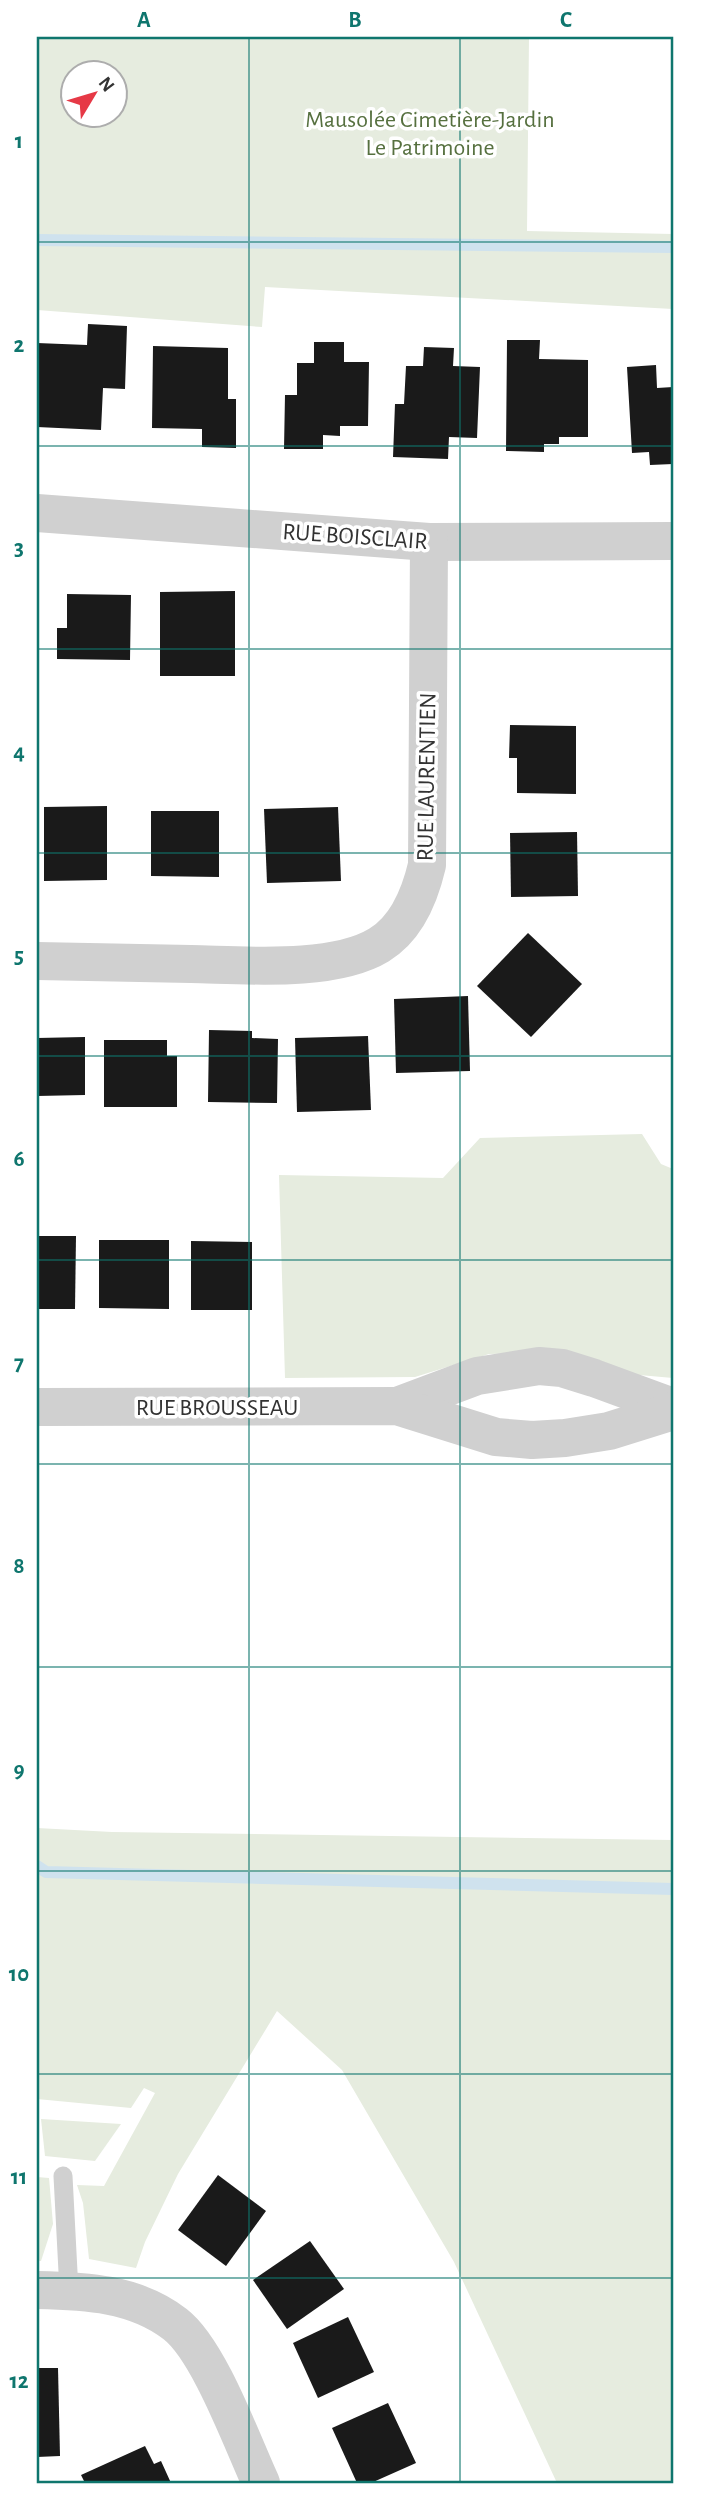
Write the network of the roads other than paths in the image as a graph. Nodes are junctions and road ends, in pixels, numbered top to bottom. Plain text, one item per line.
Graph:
1 (37, 513) edge
2 (673, 541) edge
3 (429, 542) junction
4 (37, 961) edge
5 (397, 1406) junction
6 (37, 1407) edge
7 (673, 1409) edge
8 (63, 2176) dead end
9 (53, 2291) edge
10 (261, 2483) edge

1 - 3 street, RUE BOISCLAIR
2 - 3 street, RUE BOISCLAIR
3 - 4 street, RUE LAURENTIEN
5 - 6 street, RUE BROUSSEAU
5 - 7 street, RUE BROUSSEAU
5 - 7 street, RUE BROUSSEAU
8 - 9 lane
9 - 10 street

